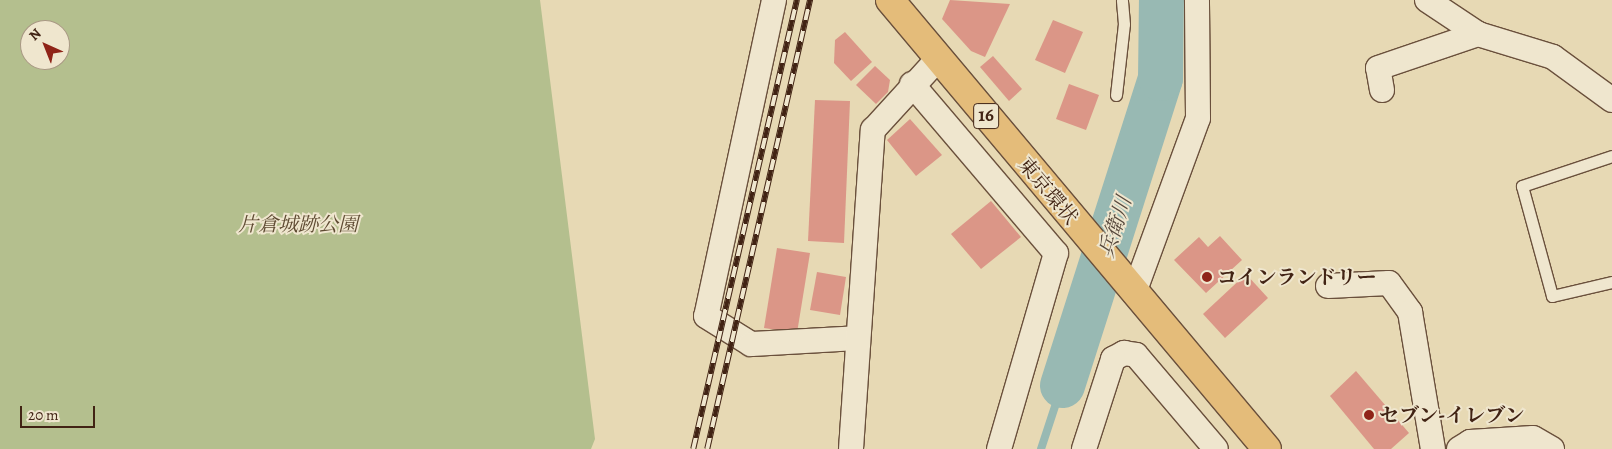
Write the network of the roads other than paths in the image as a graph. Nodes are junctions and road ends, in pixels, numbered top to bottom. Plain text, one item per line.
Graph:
1 (774, 0) edge
2 (890, 0) edge
3 (1122, 0) edge
4 (1197, 0) edge
5 (1427, 0) edge
6 (1478, 34) junction
7 (937, 60) junction
8 (912, 84) junction
9 (1382, 90) dead end
10 (1116, 95) dead end
11 (1612, 100) edge
12 (1612, 156) edge
13 (1612, 282) edge
14 (1127, 284) junction
15 (1328, 286) dead end
16 (858, 338) junction
17 (851, 449) edge
18 (999, 449) edge
19 (1084, 449) edge
20 (1216, 449) edge
21 (1267, 449) edge
22 (1433, 449) edge
23 (1459, 449) edge
24 (1552, 449) edge

1 - 16 street
2 - 7 highway, 東京環状 / 16
3 - 10 lane
4 - 14 street
5 - 6 street
6 - 9 street
6 - 11 street
7 - 8 street
7 - 14 highway, 東京環状 / 16
8 - 16 street
8 - 18 street
12 - 13 lane
14 - 21 highway, 東京環状 / 16
15 - 22 street
16 - 17 street
19 - 20 street
23 - 24 street

